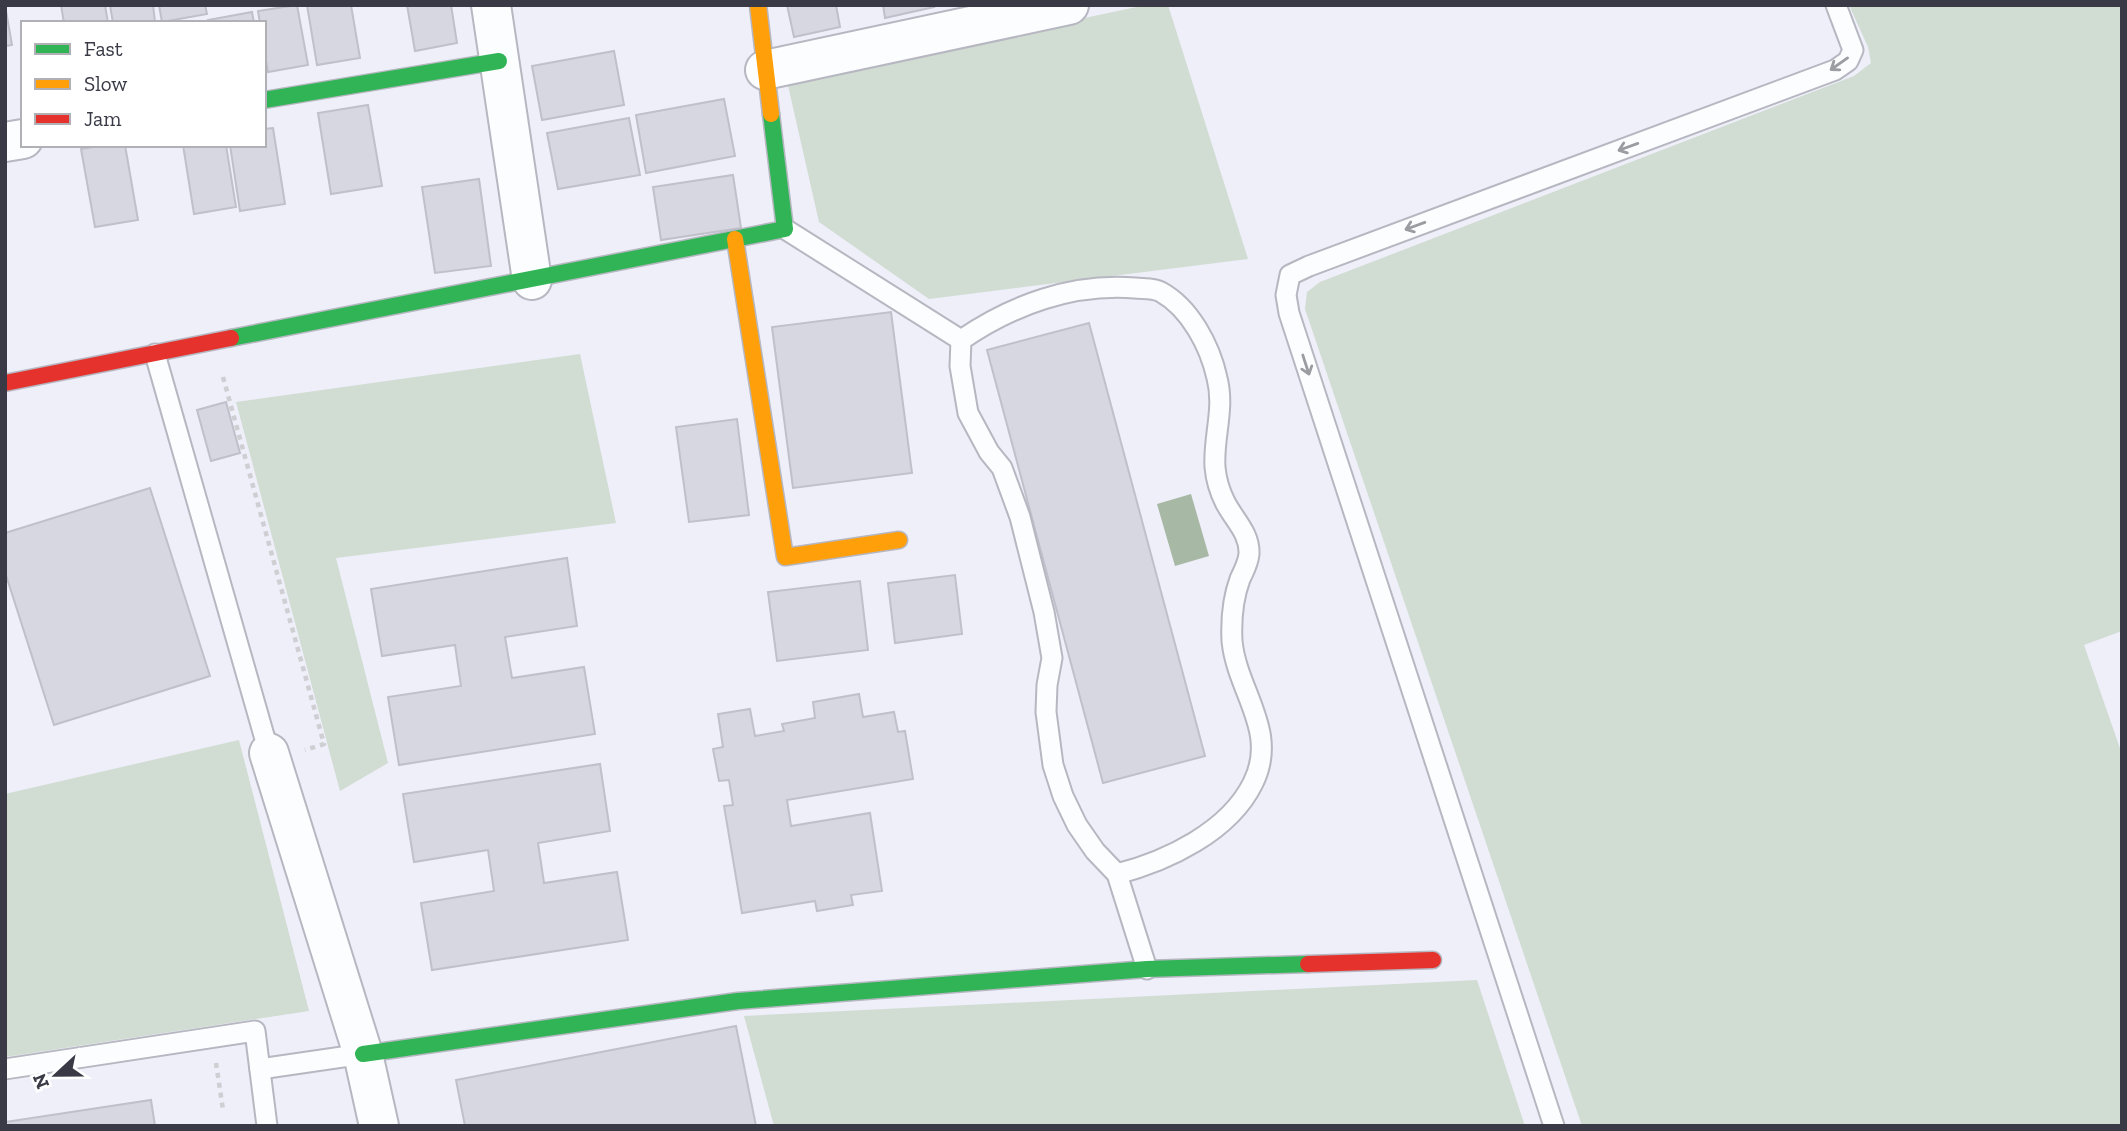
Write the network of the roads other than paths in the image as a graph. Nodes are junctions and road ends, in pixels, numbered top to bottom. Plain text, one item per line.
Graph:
1 (491, 5) edge
2 (758, 5) edge
3 (1069, 5) edge
4 (1836, 5) edge
5 (499, 61) junction
6 (765, 70) junction
7 (266, 100) edge
8 (785, 229) junction
9 (735, 239) junction
10 (532, 280) junction
11 (961, 340) junction
12 (155, 354) junction
13 (5, 383) edge
14 (899, 540) dead end
15 (270, 757) joint
16 (1117, 874) junction
17 (1433, 960) dead end
18 (1147, 969) junction
19 (363, 1054) junction
20 (5, 1069) edge
21 (260, 1069) junction
22 (267, 1126) edge
23 (379, 1126) edge
24 (1553, 1126) edge

1 - 5 street
2 - 6 street
3 - 6 street
4 -> 24 lane
5 - 7 street
5 - 10 street
6 - 8 street
8 - 9 street
8 - 11 lane
9 - 10 street
9 - 14 street
10 - 12 street
11 - 16 lane
11 - 16 lane
12 - 13 street
12 - 15 lane
15 - 19 street
16 - 18 lane
17 - 18 street
18 - 19 street
19 - 21 lane
19 - 23 street
20 - 21 lane
21 - 22 lane

